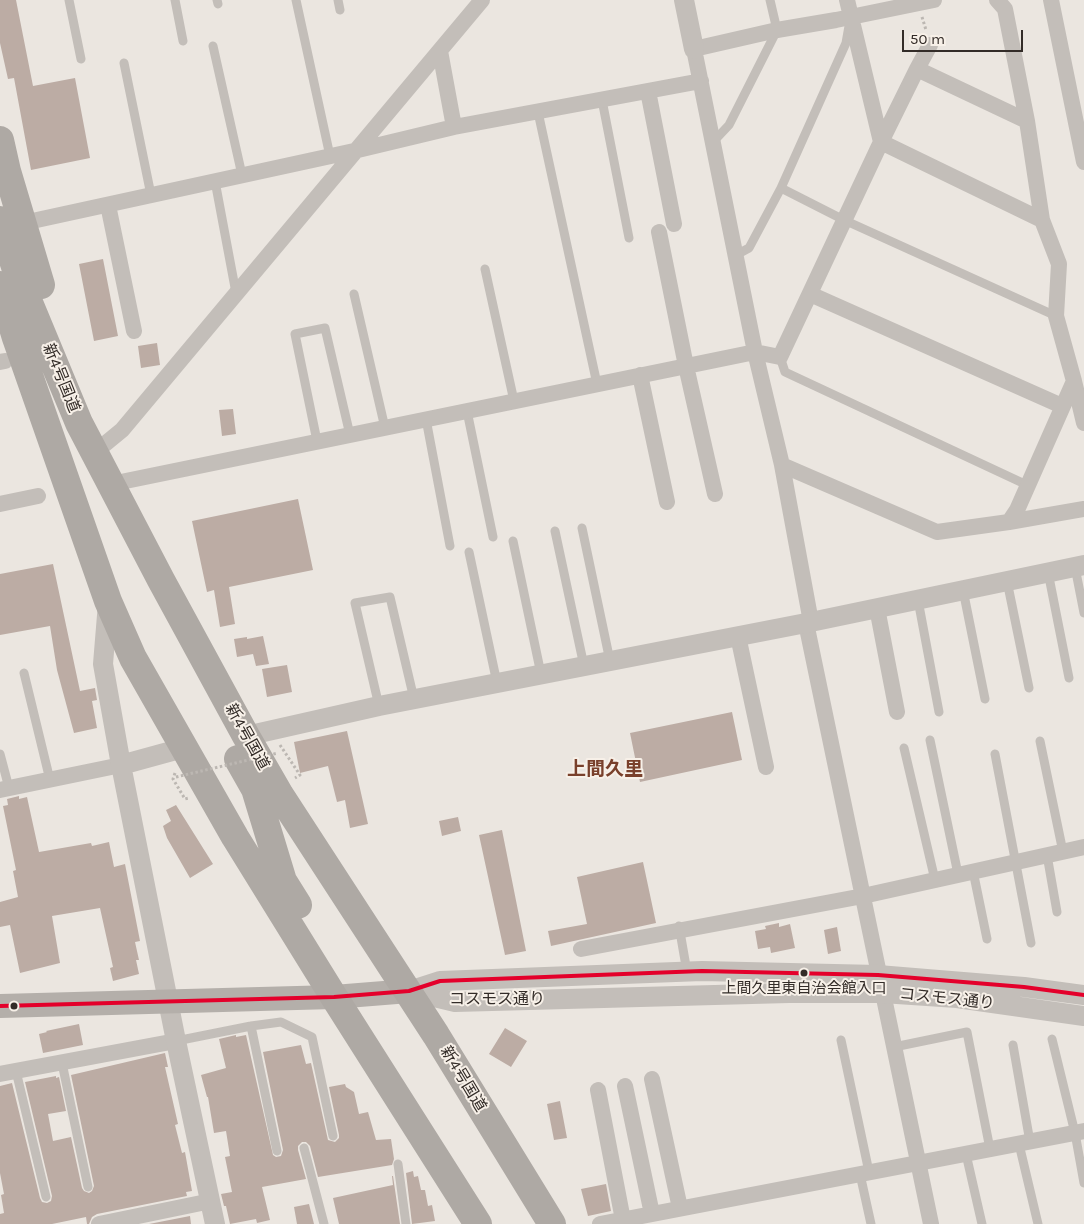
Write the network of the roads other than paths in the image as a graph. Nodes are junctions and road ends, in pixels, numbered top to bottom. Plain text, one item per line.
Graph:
1 (69, 0) edge
2 (175, 0) edge
3 (296, 0) edge
4 (338, 0) edge
5 (482, 0) edge
6 (684, 0) edge
7 (770, 0) edge
8 (847, 0) edge
9 (997, 0) edge
10 (1051, 0) edge
11 (923, 1) edge
12 (340, 10) dead end
13 (851, 17) junction
14 (776, 30) junction
15 (183, 41) dead end
16 (930, 45) road end
17 (213, 46) dead end
18 (694, 49) junction
19 (440, 51) junction
20 (81, 59) dead end
21 (124, 63) dead end
22 (917, 69) junction
23 (701, 81) junction
24 (648, 91) junction
25 (602, 100) junction
26 (538, 112) junction
27 (1027, 121) junction
28 (454, 127) junction
29 (0, 140) edge
30 (713, 142) junction
31 (881, 142) junction
32 (354, 151) junction
33 (330, 156) junction
34 (1084, 162) edge
35 (242, 175) junction
36 (215, 181) junction
37 (781, 188) junction
38 (151, 195) junction
39 (108, 205) junction
40 (844, 220) junction
41 (1042, 220) junction
42 (12, 222) edge
43 (629, 238) dead end
44 (736, 256) junction
45 (484, 269) dead end
46 (0, 285) edge
47 (236, 293) junction
48 (354, 294) dead end
49 (810, 294) junction
50 (1056, 316) junction
51 (134, 331) dead end
52 (755, 352) junction
53 (2, 356) edge
54 (780, 358) junction
55 (686, 366) junction
56 (640, 376) junction
57 (1074, 380) junction
58 (597, 384) junction
59 (514, 401) junction
60 (1062, 406) junction
61 (467, 411) junction
62 (426, 419) junction
63 (1084, 423) edge
64 (385, 428) junction
65 (350, 435) junction
66 (317, 442) junction
67 (94, 453) junction
68 (782, 465) junction
69 (67, 482) junction
70 (112, 484) junction
71 (1027, 486) junction
72 (715, 494) dead end
73 (38, 496) dead end
74 (667, 502) dead end
75 (0, 504) edge
76 (1084, 509) edge
77 (1009, 522) junction
78 (582, 528) dead end
79 (555, 531) dead end
80 (493, 537) dead end
81 (514, 541) dead end
82 (450, 546) dead end
83 (469, 552) dead end
84 (1079, 566) edge
85 (1048, 572) junction
86 (1006, 581) junction
87 (963, 590) junction
88 (918, 599) junction
89 (108, 601) junction
90 (877, 608) junction
91 (1084, 613) edge
92 (180, 615) junction
93 (809, 622) junction
94 (738, 636) junction
95 (610, 661) junction
96 (584, 666) junction
97 (24, 673) dead end
98 (541, 674) junction
99 (1069, 678) dead end
100 (497, 683) junction
101 (1028, 688) dead end
102 (414, 699) junction
103 (985, 699) dead end
104 (379, 706) junction
105 (897, 712) dead end
106 (939, 712) dead end
107 (246, 736) junction
108 (930, 740) dead end
109 (1040, 741) dead end
110 (183, 748) junction
111 (904, 748) dead end
112 (0, 754) edge
113 (995, 754) dead end
114 (121, 765) junction
115 (766, 767) dead end
116 (50, 780) junction
117 (4, 789) edge
118 (1084, 847) edge
119 (1055, 853) junction
120 (1016, 861) junction
121 (966, 873) junction
122 (935, 880) junction
123 (864, 896) junction
124 (1057, 912) dead end
125 (679, 927) junction
126 (987, 939) dead end
127 (1031, 943) dead end
128 (581, 949) dead end
129 (688, 972) junction
130 (880, 984) junction
131 (408, 991) junction
132 (1084, 995) edge
133 (334, 997) junction
134 (168, 1000) junction
135 (0, 1006) edge
136 (1084, 1016) edge
137 (251, 1026) junction
138 (1052, 1039) dead end
139 (176, 1040) junction
140 (841, 1040) dead end
141 (1013, 1045) dead end
142 (894, 1047) junction
143 (62, 1063) junction
144 (8, 1073) edge
145 (652, 1079) dead end
146 (625, 1086) dead end
147 (598, 1090) dead end
148 (1079, 1132) edge
149 (333, 1136) dead end
150 (1024, 1143) junction
151 (304, 1148) dead end
152 (990, 1149) junction
153 (277, 1151) dead end
154 (966, 1154) junction
155 (919, 1163) junction
156 (398, 1164) dead end
157 (864, 1173) junction
158 (1084, 1183) edge
159 (88, 1187) dead end
160 (46, 1197) dead end
161 (211, 1201) junction
162 (680, 1208) junction
163 (652, 1214) junction
164 (623, 1220) junction
165 (108, 1223) edge
166 (215, 1224) edge
167 (324, 1224) edge
168 (406, 1224) edge
169 (478, 1224) edge
170 (552, 1224) edge
171 (600, 1224) edge
172 (871, 1224) edge
173 (931, 1224) edge
174 (982, 1224) edge
175 (1038, 1224) edge

1 - 20 lane
2 - 15 lane
3 - 33 lane
4 - 12 lane
5 - 19 street
6 - 18 street
7 - 14 lane
8 - 13 street
9 - 27 street
10 - 34 street
11 - 13 street
13 - 14 street
13 - 31 street
13 - 37 lane
14 - 18 street
14 - 30 lane
16 - 22 street
17 - 35 lane
18 - 23 street
19 - 28 street
19 - 32 street
21 - 38 lane
22 - 27 street
22 - 31 street
23 - 24 street
23 - 30 street
24 - 25 street
24 - 55 street
25 - 26 street
25 - 43 lane
26 - 28 street
26 - 58 lane
27 - 41 street
28 - 32 street
29 - 42 highway, 新4号国道
30 - 44 street
31 - 40 street
31 - 41 street
32 - 33 street
32 - 47 street
33 - 35 street
35 - 36 street
36 - 38 street
36 - 47 lane
37 - 40 lane
37 - 44 lane
38 - 39 street
39 - 42 street
39 - 51 street
40 - 49 street
40 - 50 lane
41 - 50 street
42 - 67 highway, 新4号国道
44 - 52 street
45 - 59 lane
46 - 69 highway, 新4号国道
47 - 67 street
48 - 64 lane
49 - 54 street
49 - 60 street
50 - 57 street
52 - 54 street
52 - 55 street
52 - 68 street
53 - 69 highway
54 - 71 lane
55 - 56 street
55 - 72 street
56 - 58 street
56 - 74 street
57 - 60 street
57 - 63 street
58 - 59 street
59 - 61 street
60 - 71 street
61 - 62 street
61 - 80 lane
62 - 64 street
62 - 82 lane
64 - 65 street
65 - 66 street
65 - 66 lane
66 - 70 street
67 - 70 highway, 新4号国道
68 - 77 street
68 - 93 street
69 - 89 highway, 新4号国道
70 - 92 highway, 新4号国道
71 - 77 street
73 - 75 street
76 - 77 street
78 - 95 lane
79 - 96 lane
81 - 98 lane
83 - 100 lane
84 - 85 street
84 - 91 lane
85 - 86 street
85 - 99 lane
86 - 87 street
86 - 101 lane
87 - 88 street
87 - 103 lane
88 - 90 street
88 - 106 lane
89 - 110 highway, 新4号国道
89 - 114 street
90 - 93 street
90 - 105 street
92 - 107 highway, 新4号国道
92 - 133 highway
93 - 94 street
93 - 123 street
94 - 95 street
94 - 115 street
95 - 96 street
96 - 98 street
97 - 116 lane
98 - 100 street
100 - 102 street
102 - 104 street
102 - 104 lane
104 - 107 street
107 - 131 highway, 新4号国道
108 - 121 lane
109 - 119 lane
110 - 114 street
110 - 133 highway, 新4号国道
111 - 122 lane
112 - 117 lane
113 - 120 lane
114 - 116 street
114 - 134 street
116 - 117 street
118 - 119 street
119 - 120 street
119 - 124 lane
120 - 121 street
120 - 127 lane
121 - 122 street
121 - 126 lane
122 - 123 street
123 - 125 street
123 - 130 street
125 - 128 street
125 - 129 lane
129 - 130 street, コスモス通り
129 - 131 street, コスモス通り
130 - 131 street, コスモス通り
130 - 132 street, コスモス通り
130 - 136 street, コスモス通り
130 - 142 street
131 - 133 main road
131 - 170 highway, 新4号国道
133 - 134 main road
133 - 169 highway, 新4号国道
134 - 135 main road
134 - 139 street
137 - 139 lane
137 - 149 lane
137 - 153 lane
138 - 148 lane
139 - 143 street
139 - 161 street
140 - 157 lane
141 - 150 lane
142 - 152 lane
142 - 155 street
143 - 144 street
143 - 159 lane
144 - 160 lane
145 - 162 street
146 - 163 street
147 - 164 street
148 - 150 street
148 - 158 lane
150 - 152 street
150 - 175 lane
151 - 167 lane
152 - 154 street
154 - 155 street
154 - 174 lane
155 - 157 street
155 - 173 street
156 - 168 lane
157 - 162 street
157 - 172 lane
161 - 165 street
161 - 166 street
162 - 163 street
163 - 164 street
164 - 171 street

